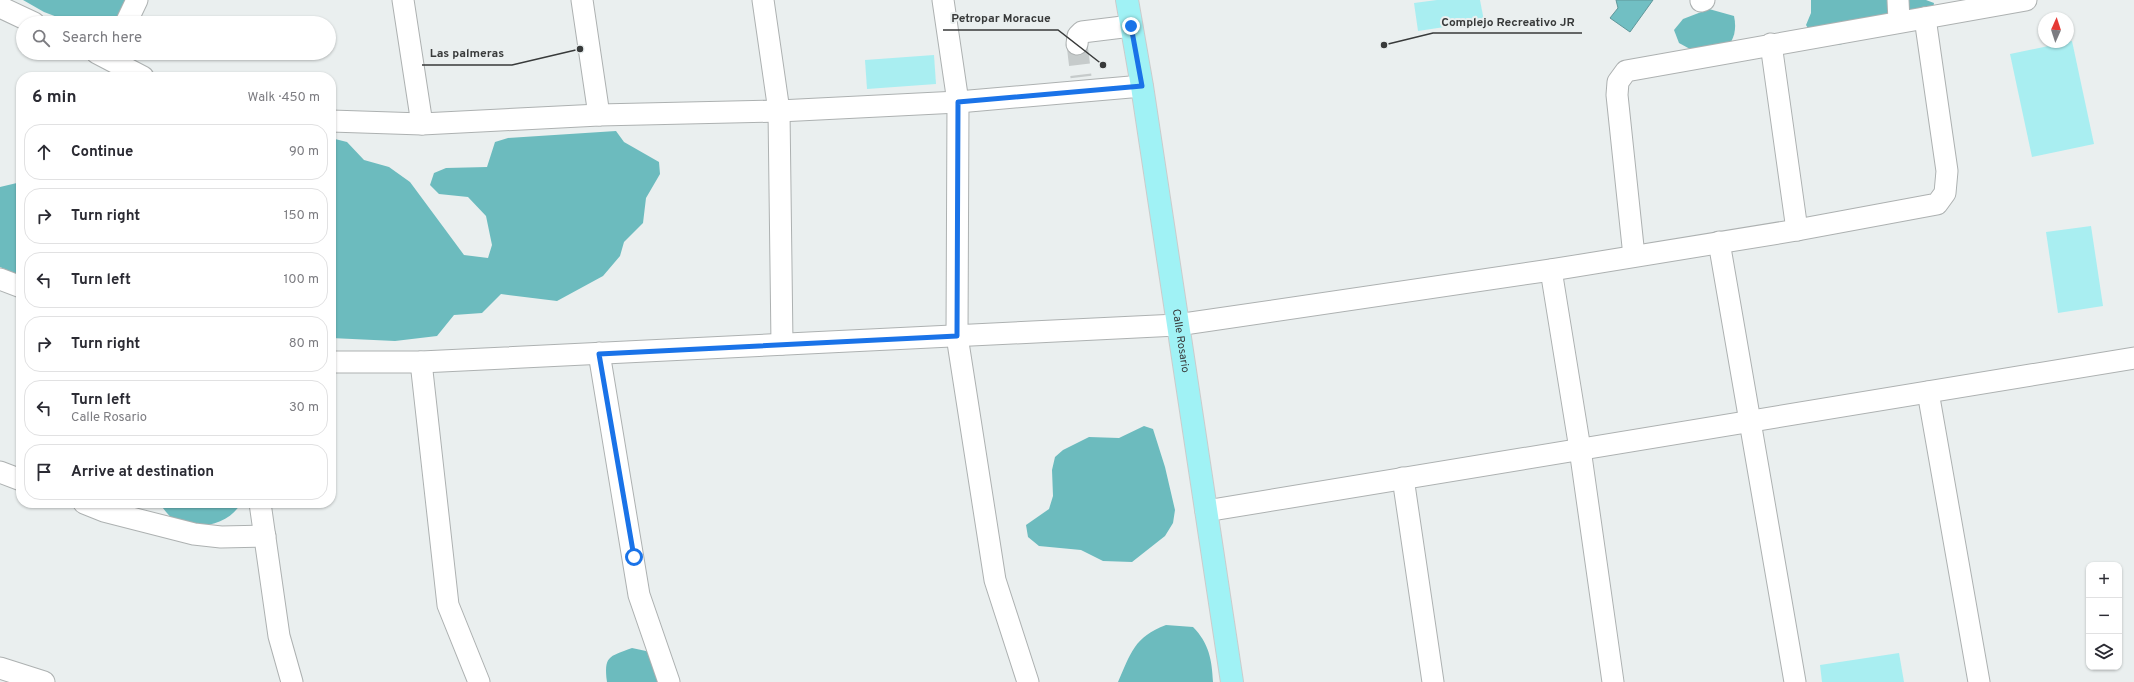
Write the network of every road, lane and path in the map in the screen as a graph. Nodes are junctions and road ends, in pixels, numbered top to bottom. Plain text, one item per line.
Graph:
1 (137, 0) edge
2 (403, 0) edge
3 (582, 0) edge
4 (763, 0) edge
5 (943, 0) edge
6 (1127, 0) edge
7 (1898, 0) edge
8 (2026, 0) edge
9 (0, 7) edge
10 (19, 16) edge
11 (129, 16) edge
12 (1925, 18) junction
13 (1900, 22) junction
14 (1131, 26) junction
15 (1077, 44) dead end
16 (1771, 44) junction
17 (113, 60) edge
18 (134, 72) edge
19 (1142, 86) junction
20 (958, 102) junction
21 (779, 111) junction
22 (599, 115) junction
23 (336, 121) edge
24 (422, 124) junction
25 (1797, 230) junction
26 (1719, 242) junction
27 (1634, 256) junction
28 (1551, 270) junction
29 (0, 279) edge
30 (16, 285) edge
31 (1177, 325) junction
32 (957, 336) junction
33 (782, 344) junction
34 (599, 354) junction
35 (2134, 358) edge
36 (336, 362) edge
37 (421, 362) junction
38 (1928, 392) junction
39 (1750, 420) junction
40 (1580, 449) junction
41 (0, 472) edge
42 (16, 478) edge
43 (1403, 478) junction
44 (96, 508) edge
45 (261, 508) edge
46 (1206, 511) junction
47 (264, 536) junction
48 (0, 668) edge
49 (44, 682) edge
50 (292, 682) edge
51 (479, 682) edge
52 (669, 682) edge
53 (1028, 682) edge
54 (1232, 682) edge
55 (1433, 682) edge
56 (1613, 682) edge
57 (1795, 682) edge
58 (1979, 682) edge

1 - 11 street
2 - 24 street
3 - 22 street
4 - 21 street
5 - 20 street
6 - 14 main road, Calle Rosario
7 - 13 street
8 - 12 street
9 - 10 street
12 - 13 street
12 - 25 street
13 - 16 street
14 - 15 street
14 - 19 main road, Calle Rosario
16 - 25 street
16 - 27 street
17 - 18 street
19 - 20 street
19 - 31 main road, Calle Rosario
20 - 21 street
20 - 32 street
21 - 22 street
21 - 33 street
22 - 24 street
23 - 24 street
25 - 26 street
26 - 27 street
26 - 39 street
27 - 28 street
28 - 31 street
28 - 40 street
29 - 30 street
31 - 32 street
31 - 46 main road, Calle Rosario
32 - 33 street
32 - 53 street
33 - 34 street
34 - 37 street
34 - 52 street
35 - 38 street
36 - 37 street
37 - 51 street
38 - 39 street
38 - 58 street
39 - 40 street
39 - 57 street
40 - 43 street
40 - 56 street
41 - 42 street
43 - 46 street
43 - 55 street
44 - 47 street
45 - 47 street
46 - 54 main road, Calle Rosario
47 - 50 street
48 - 49 street

